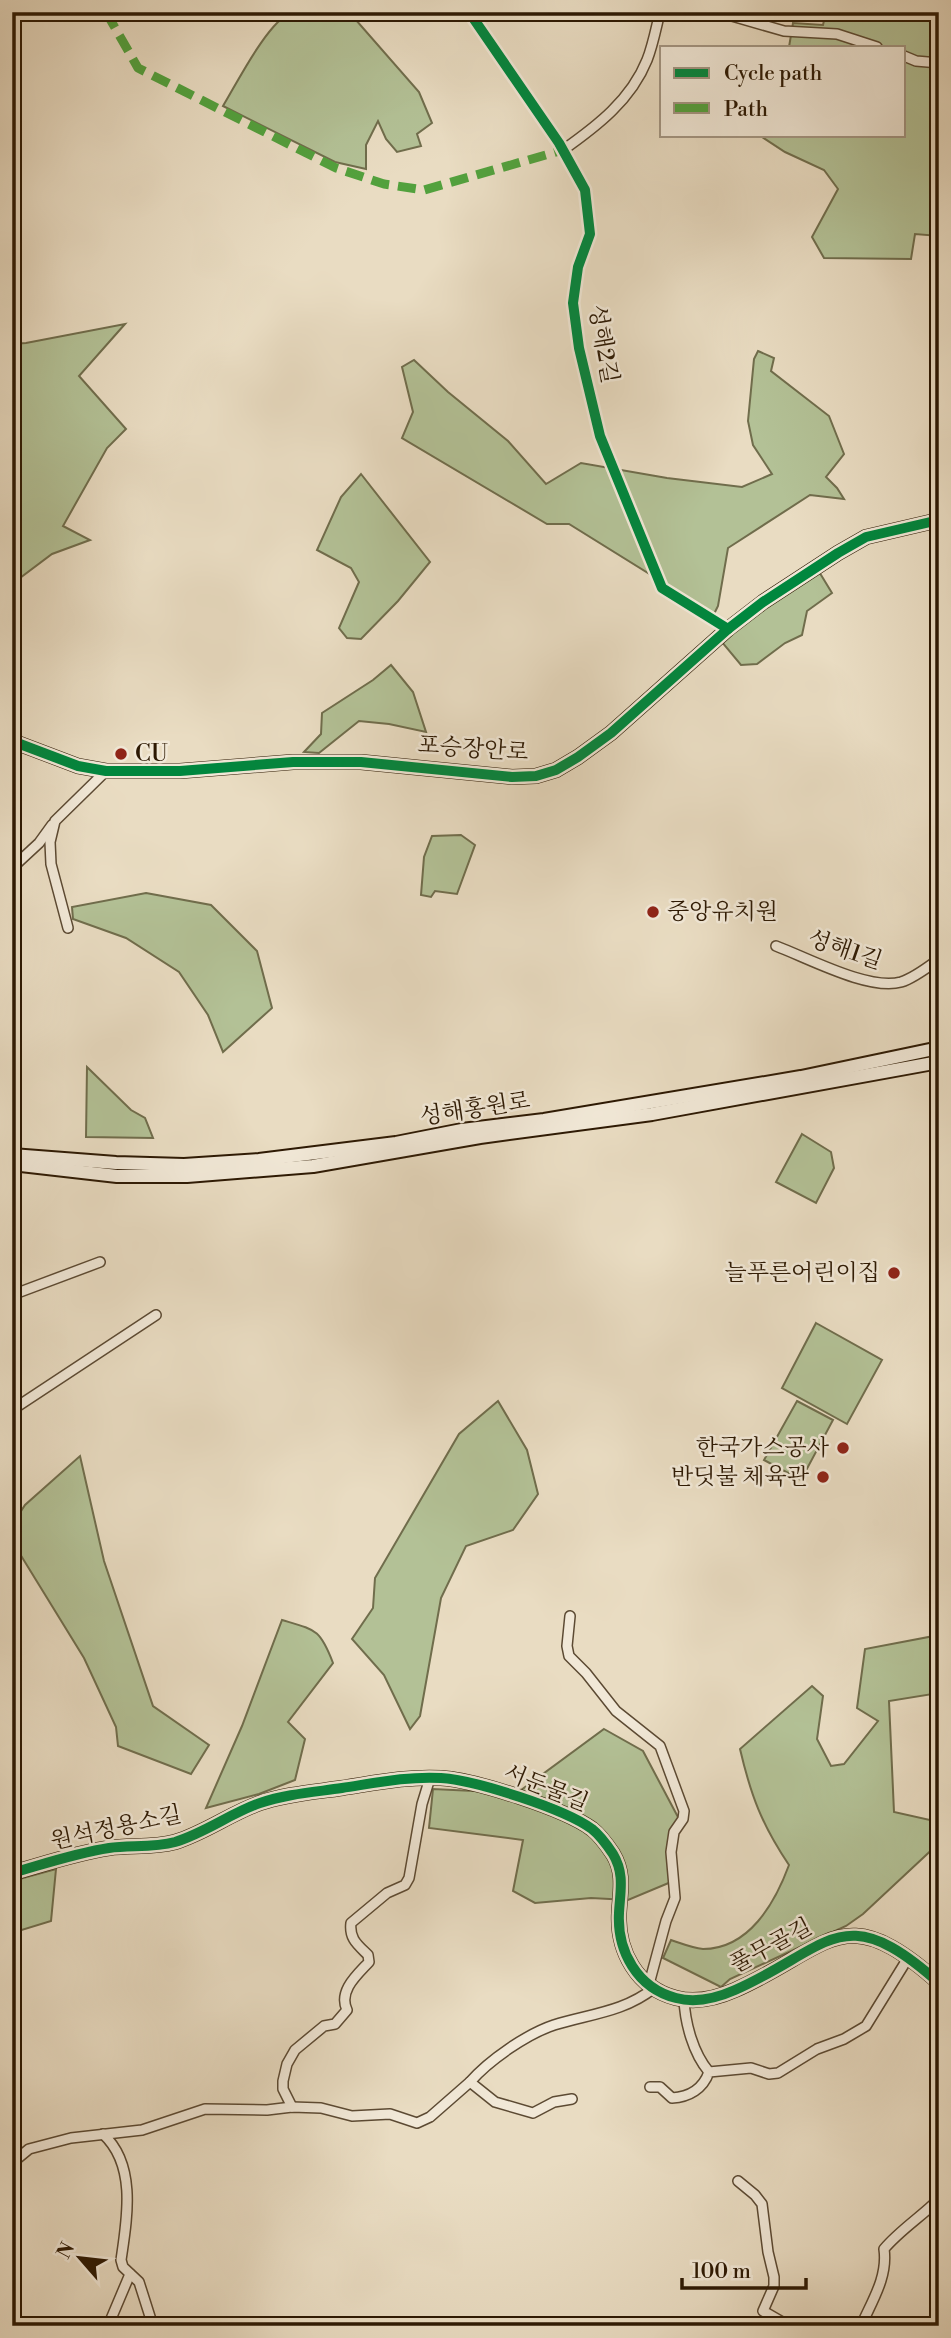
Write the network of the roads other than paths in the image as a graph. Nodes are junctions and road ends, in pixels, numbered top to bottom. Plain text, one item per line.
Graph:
1 (469, 12) edge
2 (660, 12) edge
3 (718, 12) edge
4 (874, 46) edge
5 (906, 56) edge
6 (939, 63) edge
7 (563, 150) junction
8 (939, 520) edge
9 (728, 629) junction
10 (12, 741) edge
11 (106, 771) junction
12 (55, 821) junction
13 (12, 868) edge
14 (68, 928) dead end
15 (776, 946) dead end
16 (939, 960) edge
17 (939, 1048) edge
18 (939, 1062) edge
19 (12, 1155) edge
20 (12, 1164) edge
21 (100, 1262) dead end
22 (12, 1295) edge
23 (156, 1315) dead end
24 (12, 1410) edge
25 (570, 1616) dead end
26 (430, 1777) junction
27 (12, 1873) edge
28 (908, 1958) junction
29 (939, 1983) edge
30 (652, 1986) junction
31 (684, 1999) junction
32 (709, 2071) junction
33 (470, 2082) junction
34 (650, 2087) dead end
35 (572, 2099) dead end
36 (292, 2107) junction
37 (103, 2134) junction
38 (12, 2163) edge
39 (738, 2181) dead end
40 (939, 2199) edge
41 (130, 2274) junction
42 (108, 2326) edge
43 (153, 2326) edge
44 (789, 2326) edge
45 (861, 2326) edge

1 - 7 street, 성해2길
2 - 7 street
3 - 4 street
5 - 6 street
7 - 9 street, 성해2길
8 - 9 street, 포승장안로
9 - 11 street, 포승장안로
10 - 11 street, 포승장안로
11 - 12 street
12 - 13 street
12 - 14 street
15 - 16 street, 성해1길
17 - 19 street, 성해홍원로
18 - 20 street, 성해홍원로
21 - 22 street
23 - 24 street
25 - 30 street
26 - 27 street, 원석정용소길
26 - 30 street, 서둔물길
26 - 36 street
28 - 29 street, 풀무골길
28 - 31 street, 풀무골길
28 - 32 street
30 - 31 street, 풀무골길
30 - 33 street
31 - 32 street
32 - 34 street
33 - 35 street
33 - 36 street
36 - 37 street
37 - 38 street
37 - 41 street
39 - 44 street
40 - 45 street
41 - 42 street
41 - 43 street

